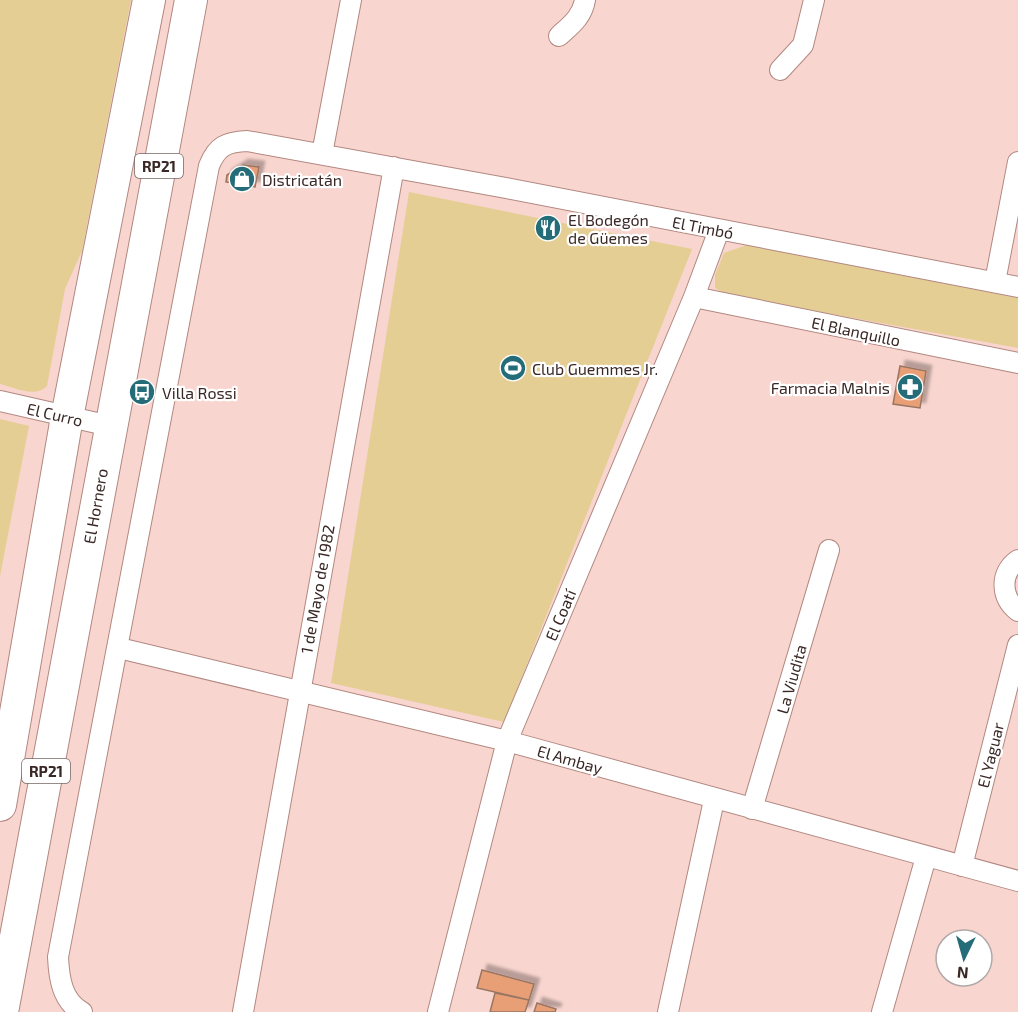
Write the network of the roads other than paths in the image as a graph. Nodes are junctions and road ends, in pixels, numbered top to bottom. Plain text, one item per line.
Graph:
1 (149, 0) edge
2 (191, 0) edge
3 (351, 0) edge
4 (585, 0) edge
5 (814, 0) edge
6 (559, 36) dead end
7 (780, 70) dead end
8 (322, 154) junction
9 (1018, 162) edge
10 (394, 167) junction
11 (719, 230) junction
12 (995, 282) junction
13 (1018, 287) edge
14 (694, 297) junction
15 (1018, 363) edge
16 (0, 401) edge
17 (67, 417) junction
18 (110, 426) junction
19 (829, 550) dead end
20 (1018, 560) edge
21 (1018, 611) edge
22 (1018, 645) edge
23 (119, 648) junction
24 (299, 690) junction
25 (507, 741) junction
26 (714, 800) junction
27 (0, 805) edge
28 (752, 809) junction
29 (926, 857) junction
30 (962, 866) junction
31 (1018, 881) edge
32 (2, 1012) edge
33 (82, 1012) edge
34 (243, 1012) edge
35 (438, 1012) edge
36 (668, 1012) edge
37 (882, 1012) edge

1 - 17 main road, RP21
2 - 18 main road, El Hornero / RP21
3 - 8 street
4 - 6 street
5 - 7 street
8 - 10 street, El Timbó
8 - 23 street, El Timbó
9 - 12 street
10 - 11 street, El Timbó
10 - 24 street, 1 de Mayo de 1982
11 - 12 street, El Timbó
11 - 14 street, El Coatí
12 - 13 street, El Timbó
14 - 15 street, El Blanquillo
14 - 25 street, El Coatí
16 - 17 street, El Curro
17 - 18 street, El Curro
17 - 27 main road, RP21
18 - 32 main road, El Hornero / RP21
19 - 28 street, La Viudita
20 - 21 street
22 - 30 street, El Yaguar
23 - 24 street, El Ambay
23 - 33 street
24 - 25 street, El Ambay
24 - 34 street, 1 de Mayo de 1982
25 - 26 street, El Ambay
25 - 35 street, El Coatí
26 - 28 street, El Ambay
26 - 36 street
28 - 29 street, El Ambay
29 - 30 street, El Ambay
29 - 37 street
30 - 31 street, El Ambay

